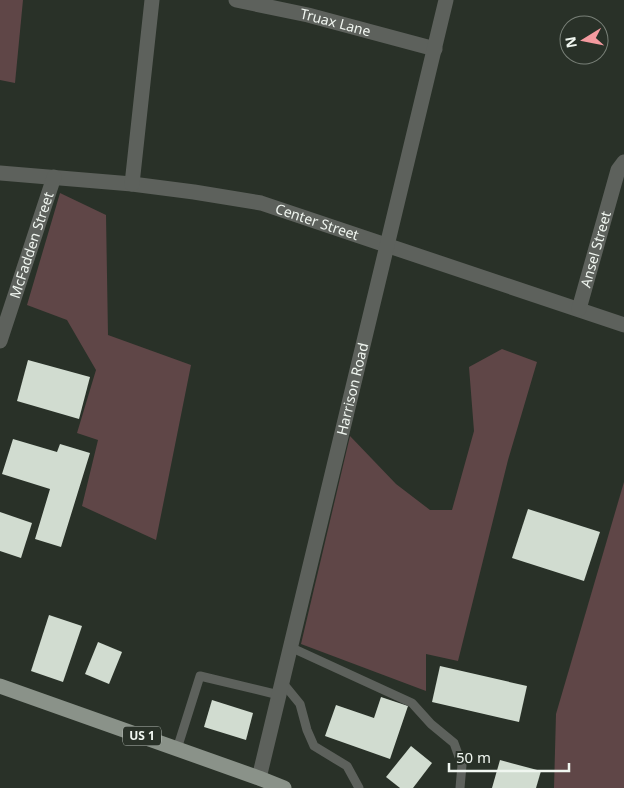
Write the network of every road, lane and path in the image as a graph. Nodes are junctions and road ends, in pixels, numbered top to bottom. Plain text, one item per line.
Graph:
1 (152, 0) edge
2 (236, 0) edge
3 (446, 0) edge
4 (435, 49) junction
5 (624, 162) edge
6 (0, 173) edge
7 (54, 177) junction
8 (132, 184) junction
9 (387, 245) junction
10 (579, 309) junction
11 (624, 325) edge
12 (0, 341) edge
13 (290, 647) junction
14 (0, 686) edge
15 (281, 689) junction
16 (177, 749) junction
17 (259, 778) junction
18 (284, 788) edge
19 (359, 788) edge
20 (460, 788) edge

1 - 8 street
2 - 4 street, Truax Lane
3 - 4 street, Harrison Road
4 - 9 street, Harrison Road
5 - 10 street, Ansel Street
6 - 7 street, Center Street
7 - 8 street, Center Street
7 - 12 street, McFadden Street
8 - 9 street, Center Street
9 - 10 street, Center Street
9 - 13 street, Harrison Road
10 - 11 street, Center Street
13 - 15 street, Harrison Road
13 - 20 lane
14 - 16 main road, US 1
15 - 16 lane
15 - 17 street, Harrison Road
15 - 19 lane
16 - 17 main road, US 1
17 - 18 main road, US 1

